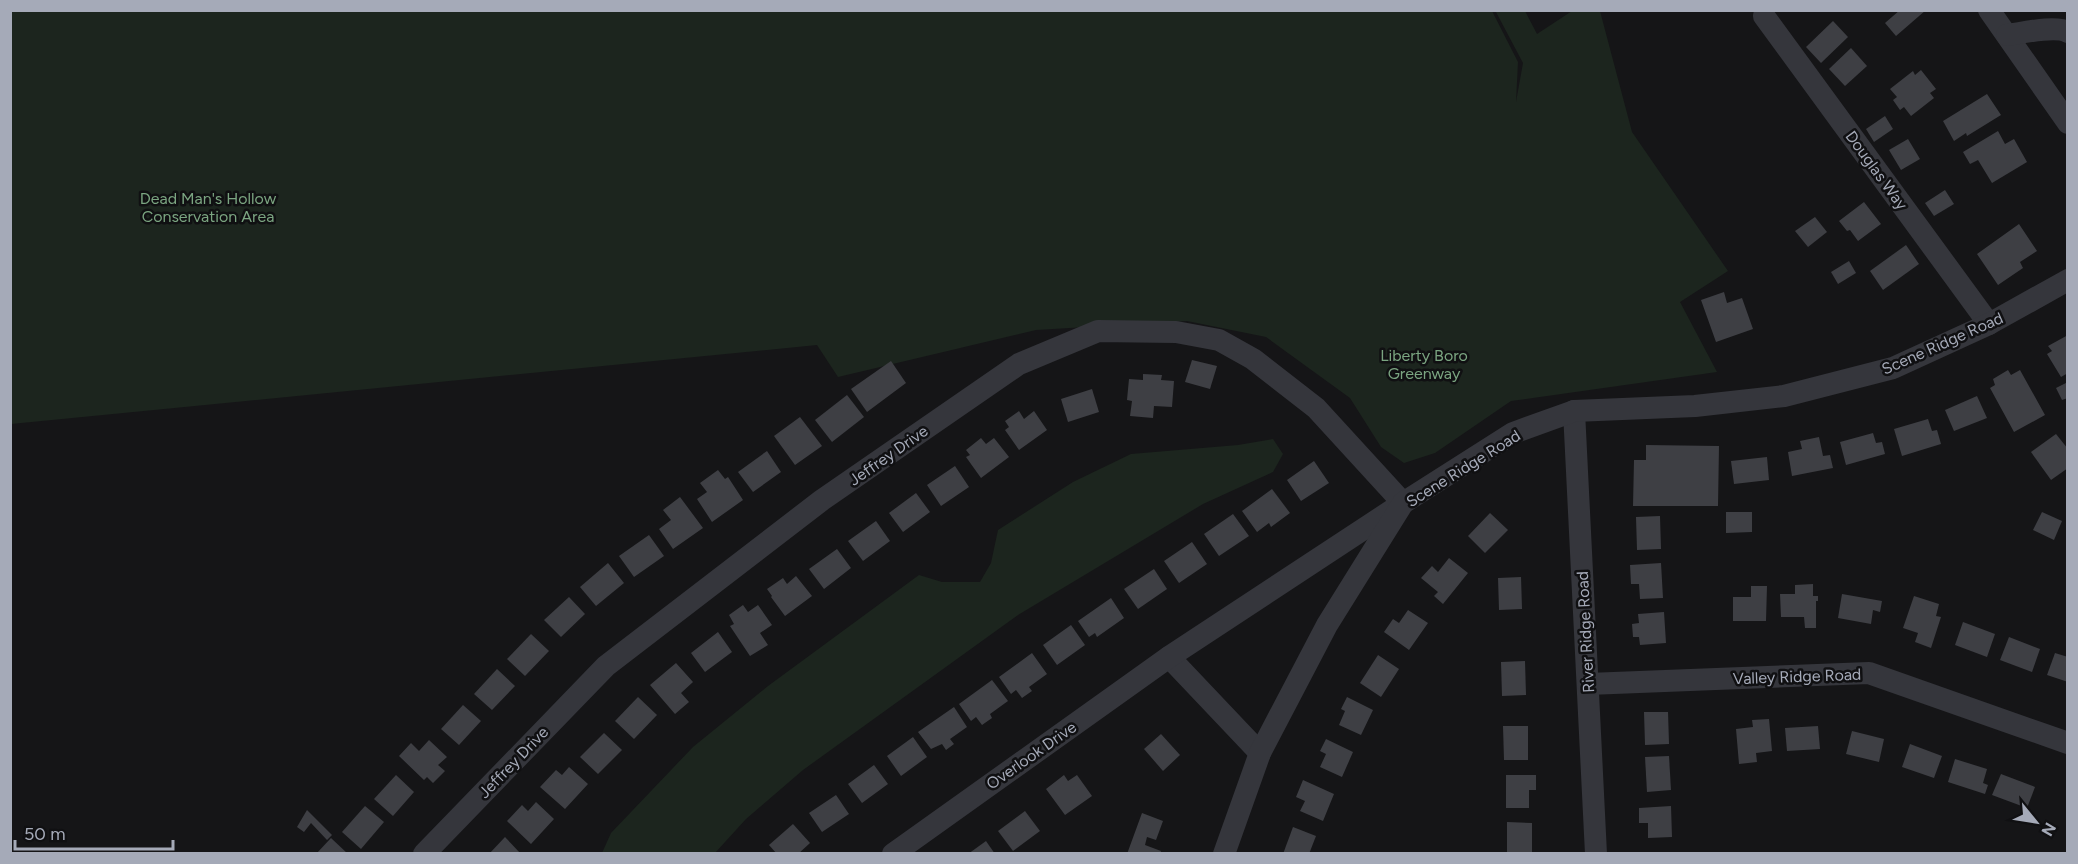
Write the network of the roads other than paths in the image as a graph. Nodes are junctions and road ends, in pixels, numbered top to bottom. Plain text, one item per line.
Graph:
1 (1989, 10) edge
2 (1764, 16) dead end
3 (2067, 32) edge
4 (2007, 35) junction
5 (2067, 123) edge
6 (2067, 280) edge
7 (1989, 324) junction
8 (1574, 411) junction
9 (1403, 503) junction
10 (1169, 657) junction
11 (1588, 684) junction
12 (2067, 742) edge
13 (1260, 753) junction
14 (424, 854) edge
15 (893, 854) edge
16 (1224, 854) edge
17 (1596, 854) edge

1 - 4 street
2 - 7 street, Douglas Way
3 - 4 street
4 - 5 street
6 - 7 street, Scene Ridge Road
7 - 8 street, Scene Ridge Road
8 - 9 street, Scene Ridge Road
8 - 11 street, River Ridge Road
9 - 10 street, Overlook Drive
9 - 13 street, Scene Ridge Road
9 - 14 street, Jeffrey Drive
10 - 13 street
10 - 15 street, Overlook Drive
11 - 12 street, Valley Ridge Road
11 - 17 street, River Ridge Road
13 - 16 street, Scene Ridge Road

